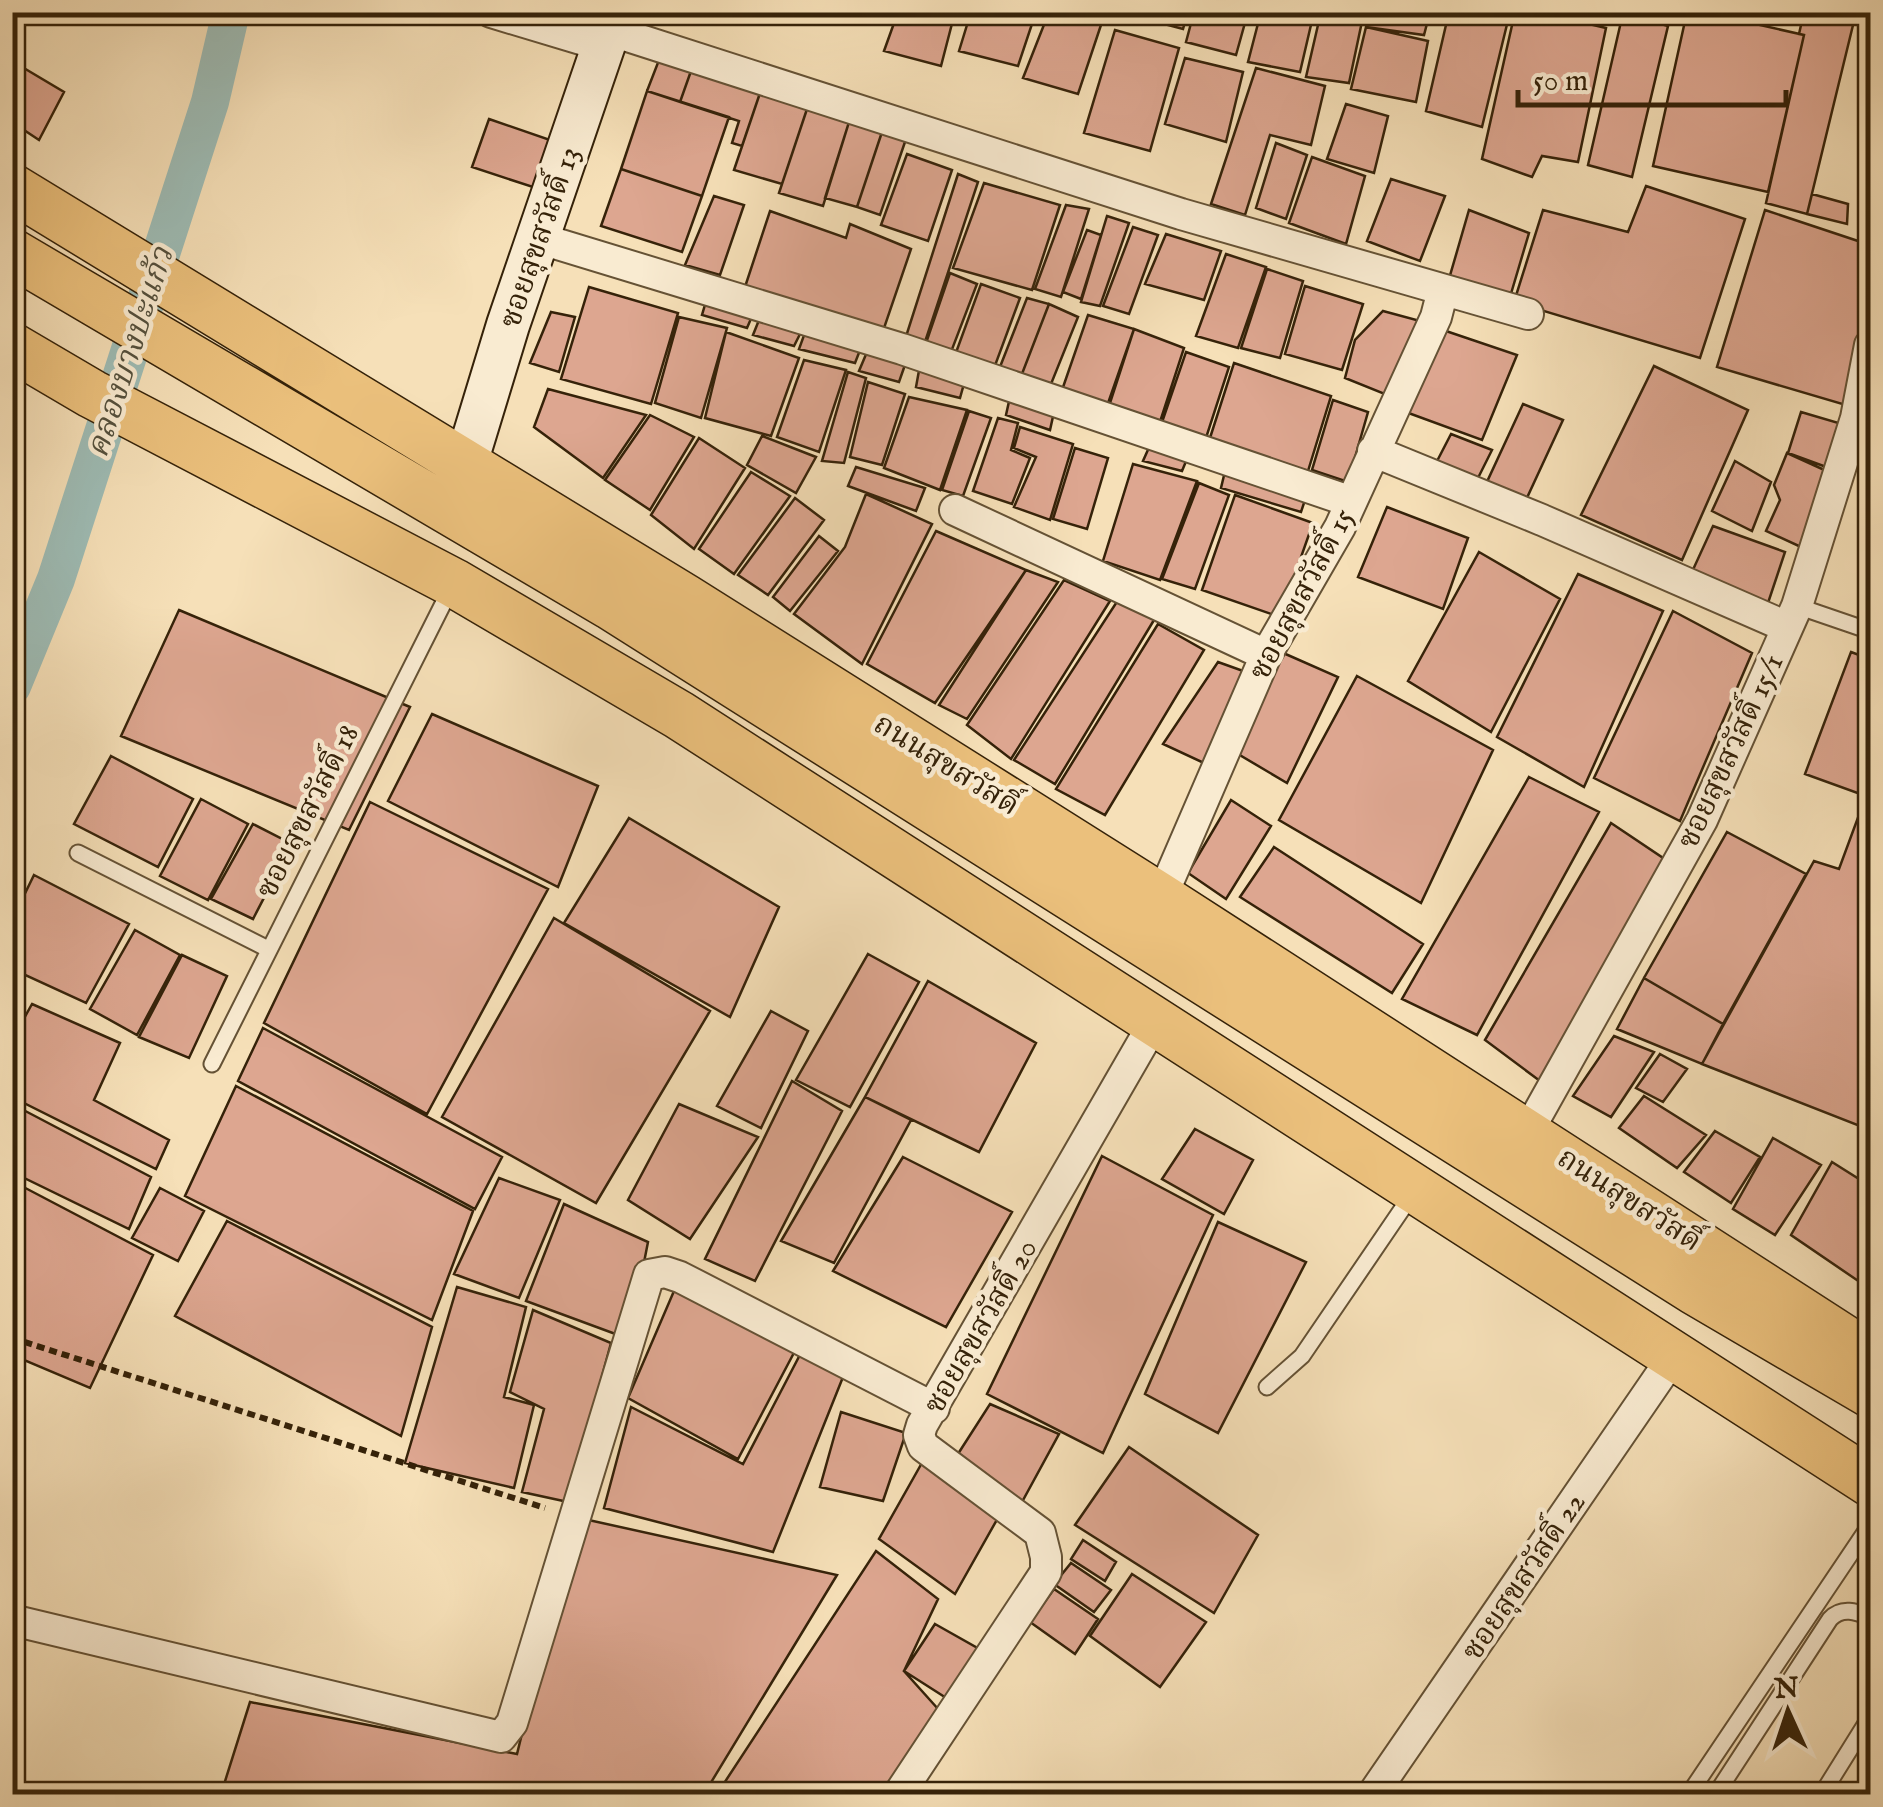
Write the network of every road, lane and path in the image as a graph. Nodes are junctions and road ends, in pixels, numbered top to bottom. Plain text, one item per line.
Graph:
1 (490, 12) edge
2 (610, 30) edge
3 (12, 188) edge
4 (538, 238) junction
5 (12, 253) edge
6 (1443, 290) junction
7 (1528, 314) dead end
8 (1870, 344) edge
9 (12, 348) edge
10 (12, 371) edge
11 (92, 394) junction
12 (1373, 451) junction
13 (466, 464) junction
14 (1349, 501) junction
15 (955, 510) dead end
16 (454, 583) junction
17 (1792, 616) junction
18 (1870, 630) edge
19 (1266, 654) junction
20 (78, 853) dead end
21 (1161, 898) junction
22 (268, 949) junction
23 (1154, 1023) junction
24 (212, 1064) dead end
25 (1527, 1133) junction
26 (1415, 1191) junction
27 (12, 1338) edge
28 (1870, 1356) edge
29 (1674, 1357) junction
30 (1266, 1387) dead end
31 (1870, 1393) edge
32 (934, 1408) junction
33 (1870, 1482) edge
34 (575, 1518) junction
35 (1870, 1525) edge
36 (1870, 1617) edge
37 (12, 1620) edge
38 (1870, 1717) edge
39 (1693, 1788) edge
40 (899, 1794) edge
41 (1373, 1794) edge
42 (1715, 1794) edge
43 (1822, 1794) edge

1 - 2 street
2 - 4 street, ซอยสุขสวัสดิ์ 13
2 - 6 street
3 - 13 main road, ถนนสุขสวัสดิ์
4 - 13 street, ซอยสุขสวัสดิ์ 13
4 - 14 street
5 - 31 main road
6 - 7 street
6 - 12 street, ซอยสุขสวัสดิ์ 15
8 - 17 street, ซอยสุขสวัสดิ์ 15/1
9 - 11 main road
10 - 11 street
11 - 16 main road
12 - 14 street, ซอยสุขสวัสดิ์ 15
12 - 17 street
13 - 21 main road, ถนนสุขสวัสดิ์
14 - 19 street, ซอยสุขสวัสดิ์ 15
15 - 19 street
16 - 22 lane, ซอยสุขสวัสดิ์ 18
16 - 23 main road
17 - 18 lane
17 - 25 street, ซอยสุขสวัสดิ์ 15/1
19 - 21 street, ซอยสุขสวัสดิ์ 15
20 - 22 lane
21 - 25 main road, ถนนสุขสวัสดิ์
22 - 24 lane, ซอยสุขสวัสดิ์ 18
23 - 26 main road
23 - 32 street, ซอยสุขสวัสดิ์ 20
25 - 28 main road, ถนนสุขสวัสดิ์
26 - 29 main road
26 - 30 lane
27 - 34 path
29 - 33 main road
29 - 41 street, ซอยสุขสวัสดิ์ 22
32 - 34 street
32 - 40 street, ซอยสุขสวัสดิ์ 20
34 - 37 street
35 - 39 lane
36 - 42 lane
38 - 43 lane
39 - 42 lane

